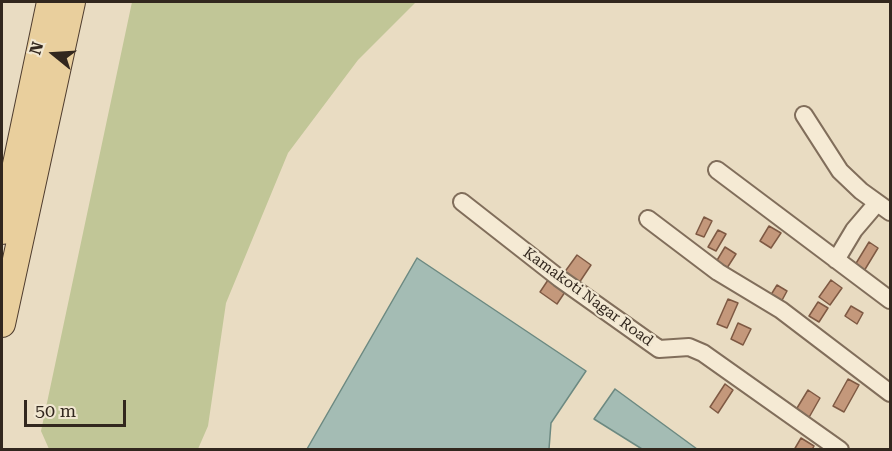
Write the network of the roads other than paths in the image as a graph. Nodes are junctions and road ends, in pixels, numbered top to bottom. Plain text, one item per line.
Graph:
1 (50, 2) edge
2 (72, 2) edge
3 (804, 114) dead end
4 (717, 170) dead end
5 (21, 185) junction
6 (462, 202) dead end
7 (884, 207) edge
8 (648, 219) dead end
9 (2, 231) edge
10 (836, 260) junction
11 (891, 300) edge
12 (2, 324) edge
13 (891, 393) edge
14 (840, 450) edge

1 - 5 main road
2 - 5 main road
3 - 7 street
4 - 10 street
5 - 9 main road
5 - 12 main road
6 - 14 street, Kamakoti Nagar Road
7 - 10 street
8 - 13 street
10 - 11 street

